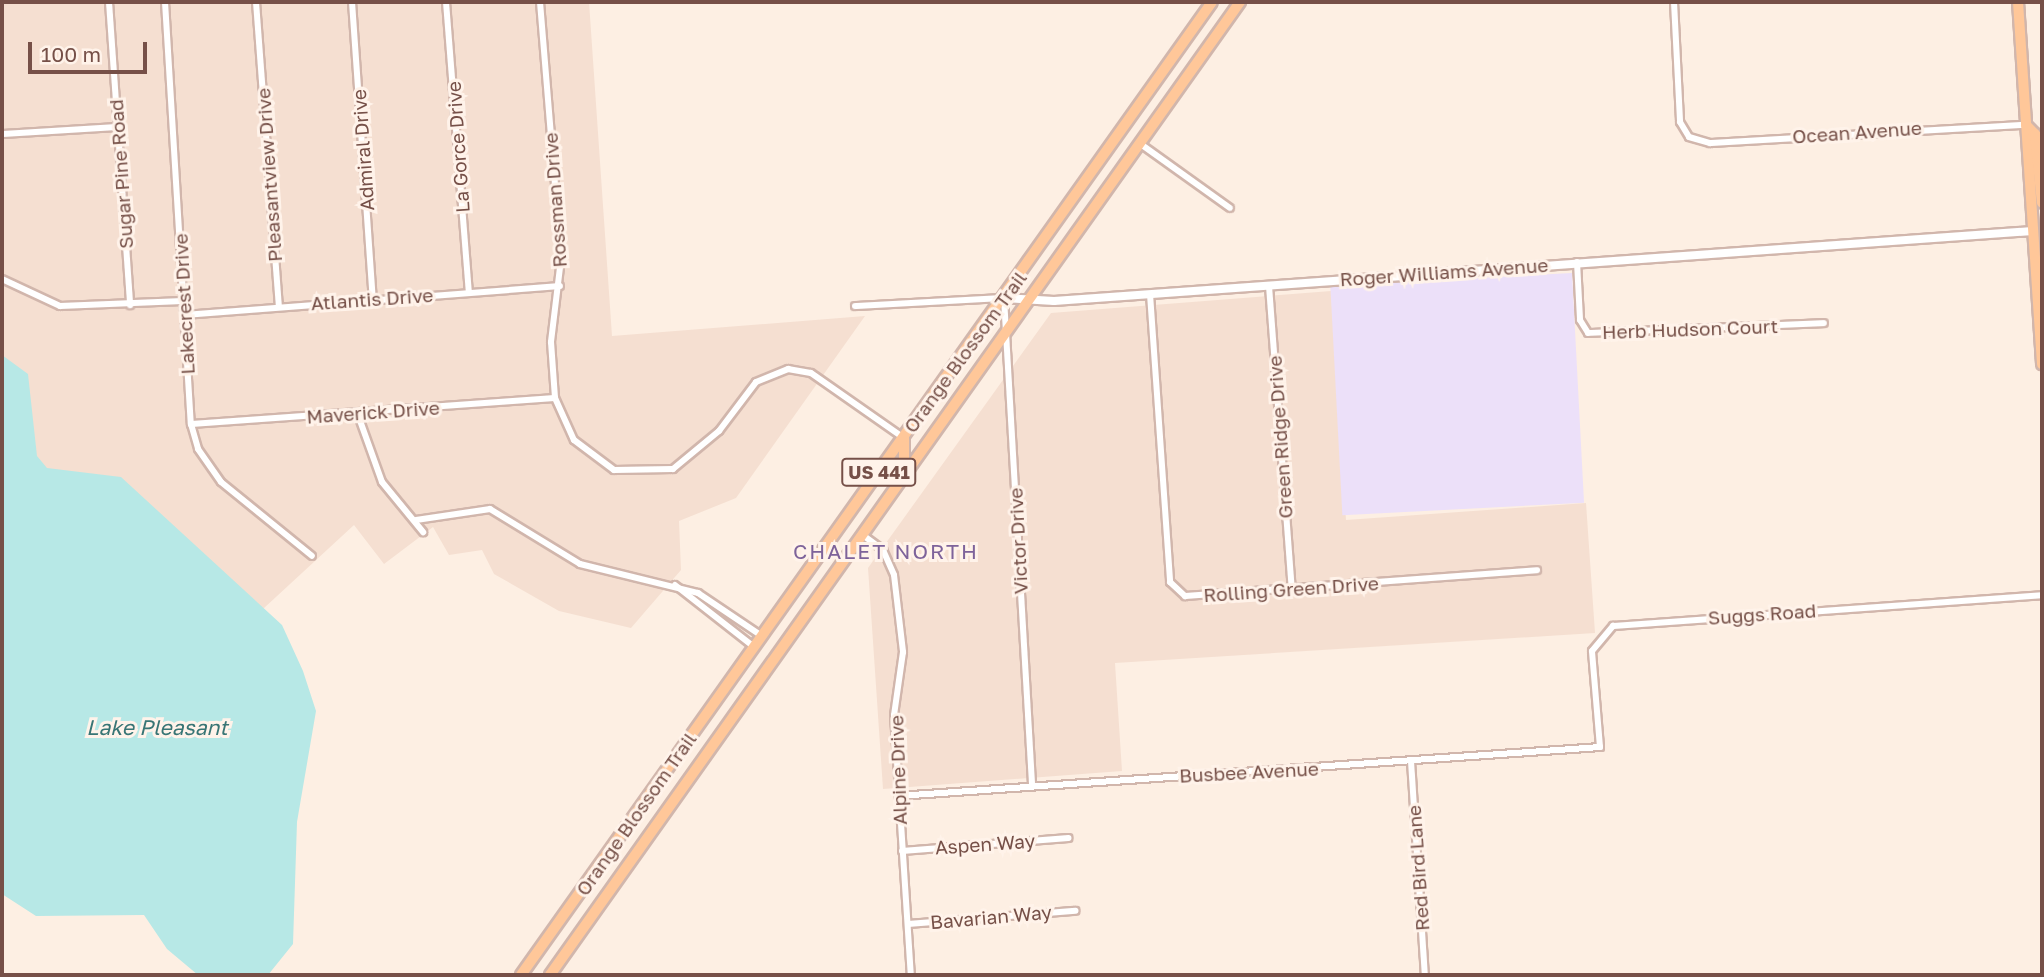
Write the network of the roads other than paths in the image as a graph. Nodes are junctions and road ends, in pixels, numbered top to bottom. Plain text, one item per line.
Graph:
1 (109, 2) edge
2 (164, 2) edge
3 (256, 2) edge
4 (352, 2) edge
5 (446, 2) edge
6 (540, 2) edge
7 (1212, 2) edge
8 (1240, 2) edge
9 (1674, 2) edge
10 (2018, 2) edge
11 (2026, 125) junction
12 (118, 127) junction
13 (1123, 131) junction
14 (2, 134) edge
15 (1142, 145) junction
16 (2042, 203) edge
17 (1230, 208) dead end
18 (2038, 234) edge
19 (1577, 262) junction
20 (2, 279) edge
21 (560, 286) junction
22 (1269, 286) junction
23 (469, 292) junction
24 (1150, 294) junction
25 (1004, 298) junction
26 (373, 299) junction
27 (1031, 300) junction
28 (183, 301) junction
29 (130, 305) junction
30 (279, 306) junction
31 (855, 306) dead end
32 (184, 315) junction
33 (1824, 323) dead end
34 (1005, 337) junction
35 (2042, 364) edge
36 (555, 398) junction
37 (358, 415) junction
38 (191, 424) junction
39 (904, 438) junction
40 (903, 480) junction
41 (416, 520) junction
42 (423, 532) dead end
43 (863, 536) junction
44 (312, 556) dead end
45 (1537, 570) dead end
46 (673, 583) junction
47 (1292, 589) junction
48 (2042, 595) edge
49 (762, 636) junction
50 (754, 648) junction
51 (1600, 747) joint
52 (1411, 761) junction
53 (1032, 785) junction
54 (898, 796) junction
55 (638, 811) junction
56 (657, 825) junction
57 (1068, 838) dead end
58 (902, 851) junction
59 (1075, 911) dead end
60 (908, 924) junction
61 (521, 975) edge
62 (550, 975) edge
63 (911, 975) edge
64 (1425, 975) edge

1 - 12 street, Sugar Pine Road
2 - 28 street, Lakecrest Drive
3 - 30 street, Pleasantview Drive
4 - 26 street, Admiral Drive
5 - 23 street, La Gorce Drive
6 - 21 street, Rossman Drive
7 - 13 main road, Orange Blossom Trail / US 441
8 - 15 main road, Orange Blossom Trail / US 441
9 - 11 street, Ocean Avenue
10 - 11 main road
11 - 16 main road
11 - 18 main road
12 - 14 street
12 - 29 street, Sugar Pine Road
13 - 15 main road
13 - 25 main road, Orange Blossom Trail / US 441
15 - 17 street
15 - 27 main road, Orange Blossom Trail / US 441
18 - 19 street, Roger Williams Avenue
18 - 35 main road
19 - 22 street, Roger Williams Avenue
19 - 33 street, Herb Hudson Court
20 - 29 street
21 - 23 street, Atlantis Drive
21 - 36 street, Rossman Drive
22 - 24 street, Roger Williams Avenue
22 - 47 street, Green Ridge Drive
23 - 26 street, Atlantis Drive
24 - 27 street, Roger Williams Avenue
24 - 47 street, Rolling Green Drive
25 - 27 street, Roger Williams Avenue
25 - 31 street, Roger Williams Avenue
25 - 34 street, Victor Drive
25 - 39 main road, Orange Blossom Trail / US 441
26 - 30 street, Atlantis Drive
27 - 34 main road, Orange Blossom Trail / US 441
28 - 29 street
28 - 32 street, Lakecrest Drive
30 - 32 street, Atlantis Drive
32 - 38 street, Lakecrest Drive
34 - 40 main road, Orange Blossom Trail / US 441
34 - 53 street, Victor Drive
36 - 37 street, Maverick Drive
36 - 39 street, Rossman Drive
37 - 38 street, Maverick Drive
37 - 41 street
38 - 44 street, Lakecrest Drive
39 - 40 main road
39 - 49 main road, Orange Blossom Trail / US 441
40 - 43 main road, Orange Blossom Trail / US 441
41 - 42 street
41 - 46 street
43 - 54 street, Alpine Drive
43 - 56 main road, Orange Blossom Trail / US 441
45 - 47 street, Rolling Green Drive
46 - 49 street
46 - 50 street
48 - 51 street, Suggs Road
49 - 50 main road, Orange Blossom Trail / US 441
50 - 55 main road, Orange Blossom Trail / US 441
51 - 52 street, Busbee Avenue
52 - 53 street, Busbee Avenue
52 - 64 street, Red Bird Lane
53 - 54 street, Busbee Avenue
54 - 58 street, Alpine Drive
55 - 56 main road
55 - 61 main road, Orange Blossom Trail / US 441
56 - 62 main road, Orange Blossom Trail / US 441
57 - 58 street, Aspen Way
58 - 60 street, Alpine Drive
59 - 60 street, Bavarian Way
60 - 63 street, Alpine Drive

